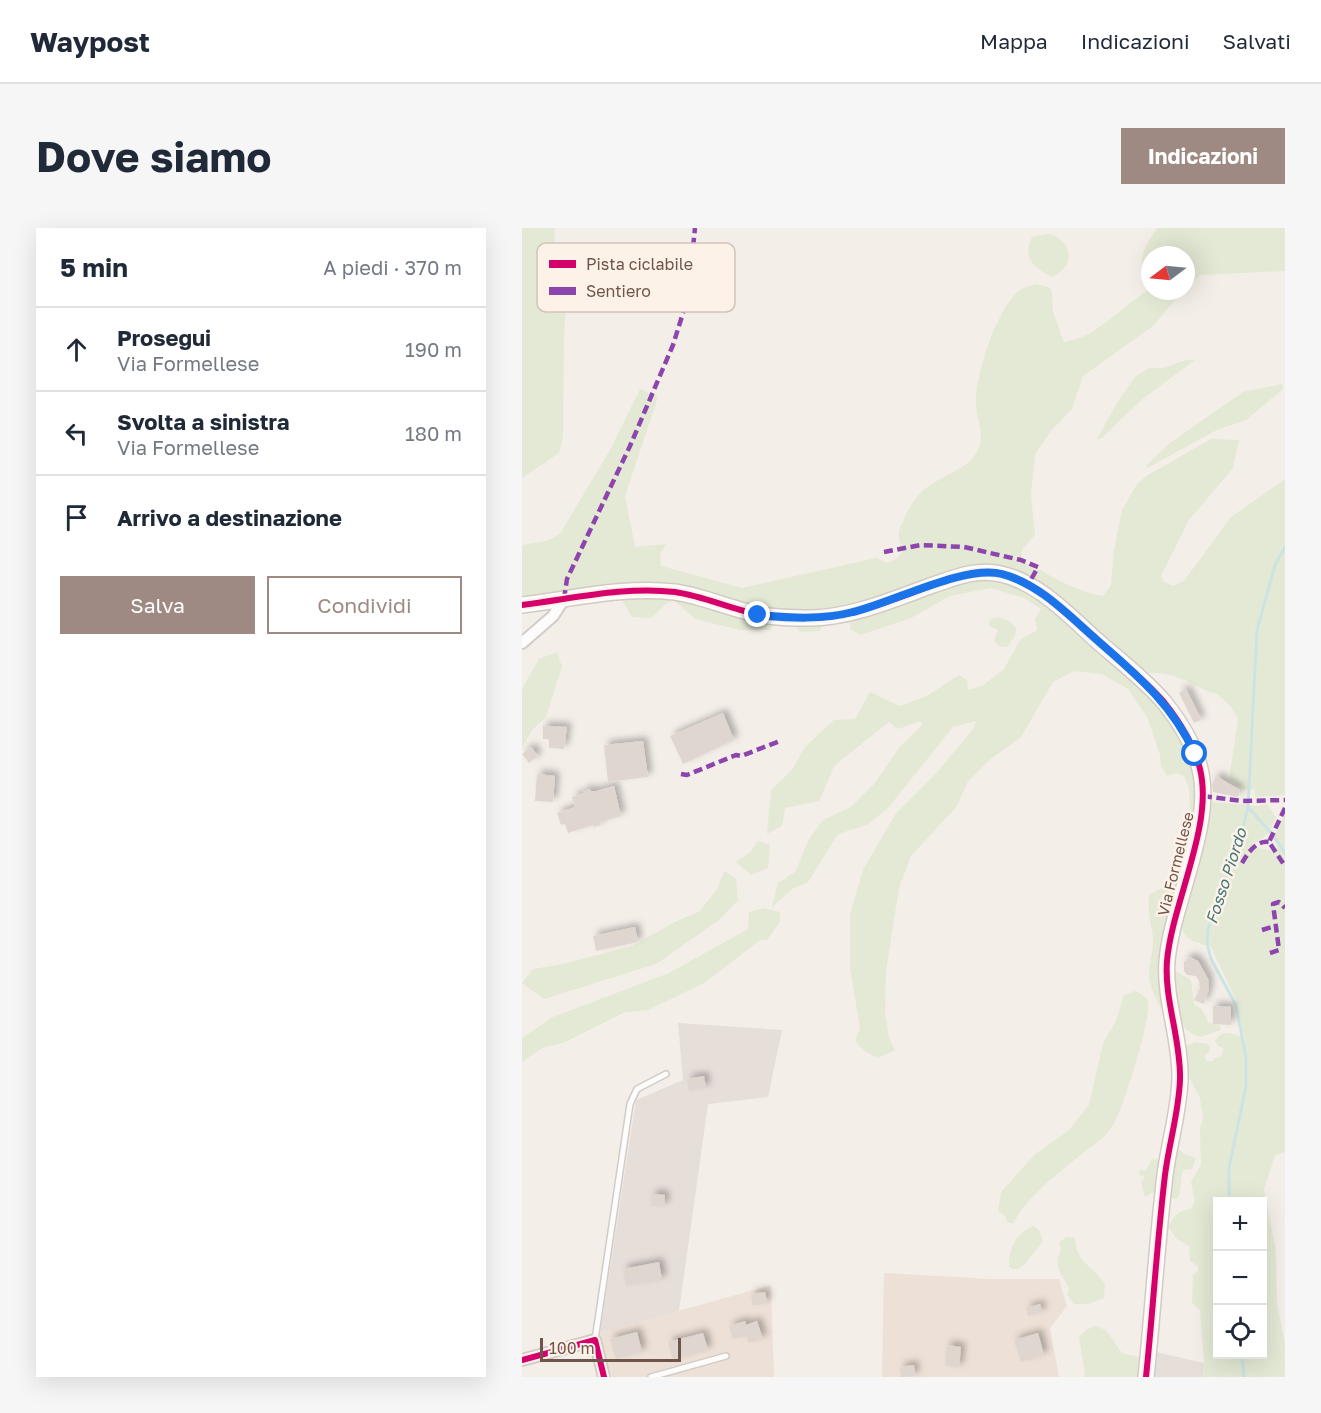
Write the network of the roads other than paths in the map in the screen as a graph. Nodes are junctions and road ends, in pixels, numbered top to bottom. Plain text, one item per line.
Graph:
1 (564, 599) junction
2 (522, 605) edge
3 (522, 643) edge
4 (666, 1074) dead end
5 (595, 1340) junction
6 (726, 1356) dead end
7 (522, 1360) edge
8 (604, 1377) edge
9 (651, 1377) edge
10 (1146, 1377) edge

1 - 2 street, Via Formellese
1 - 3 street
1 - 10 street, Via Formellese
4 - 5 lane
5 - 7 street
5 - 8 street
6 - 9 lane

